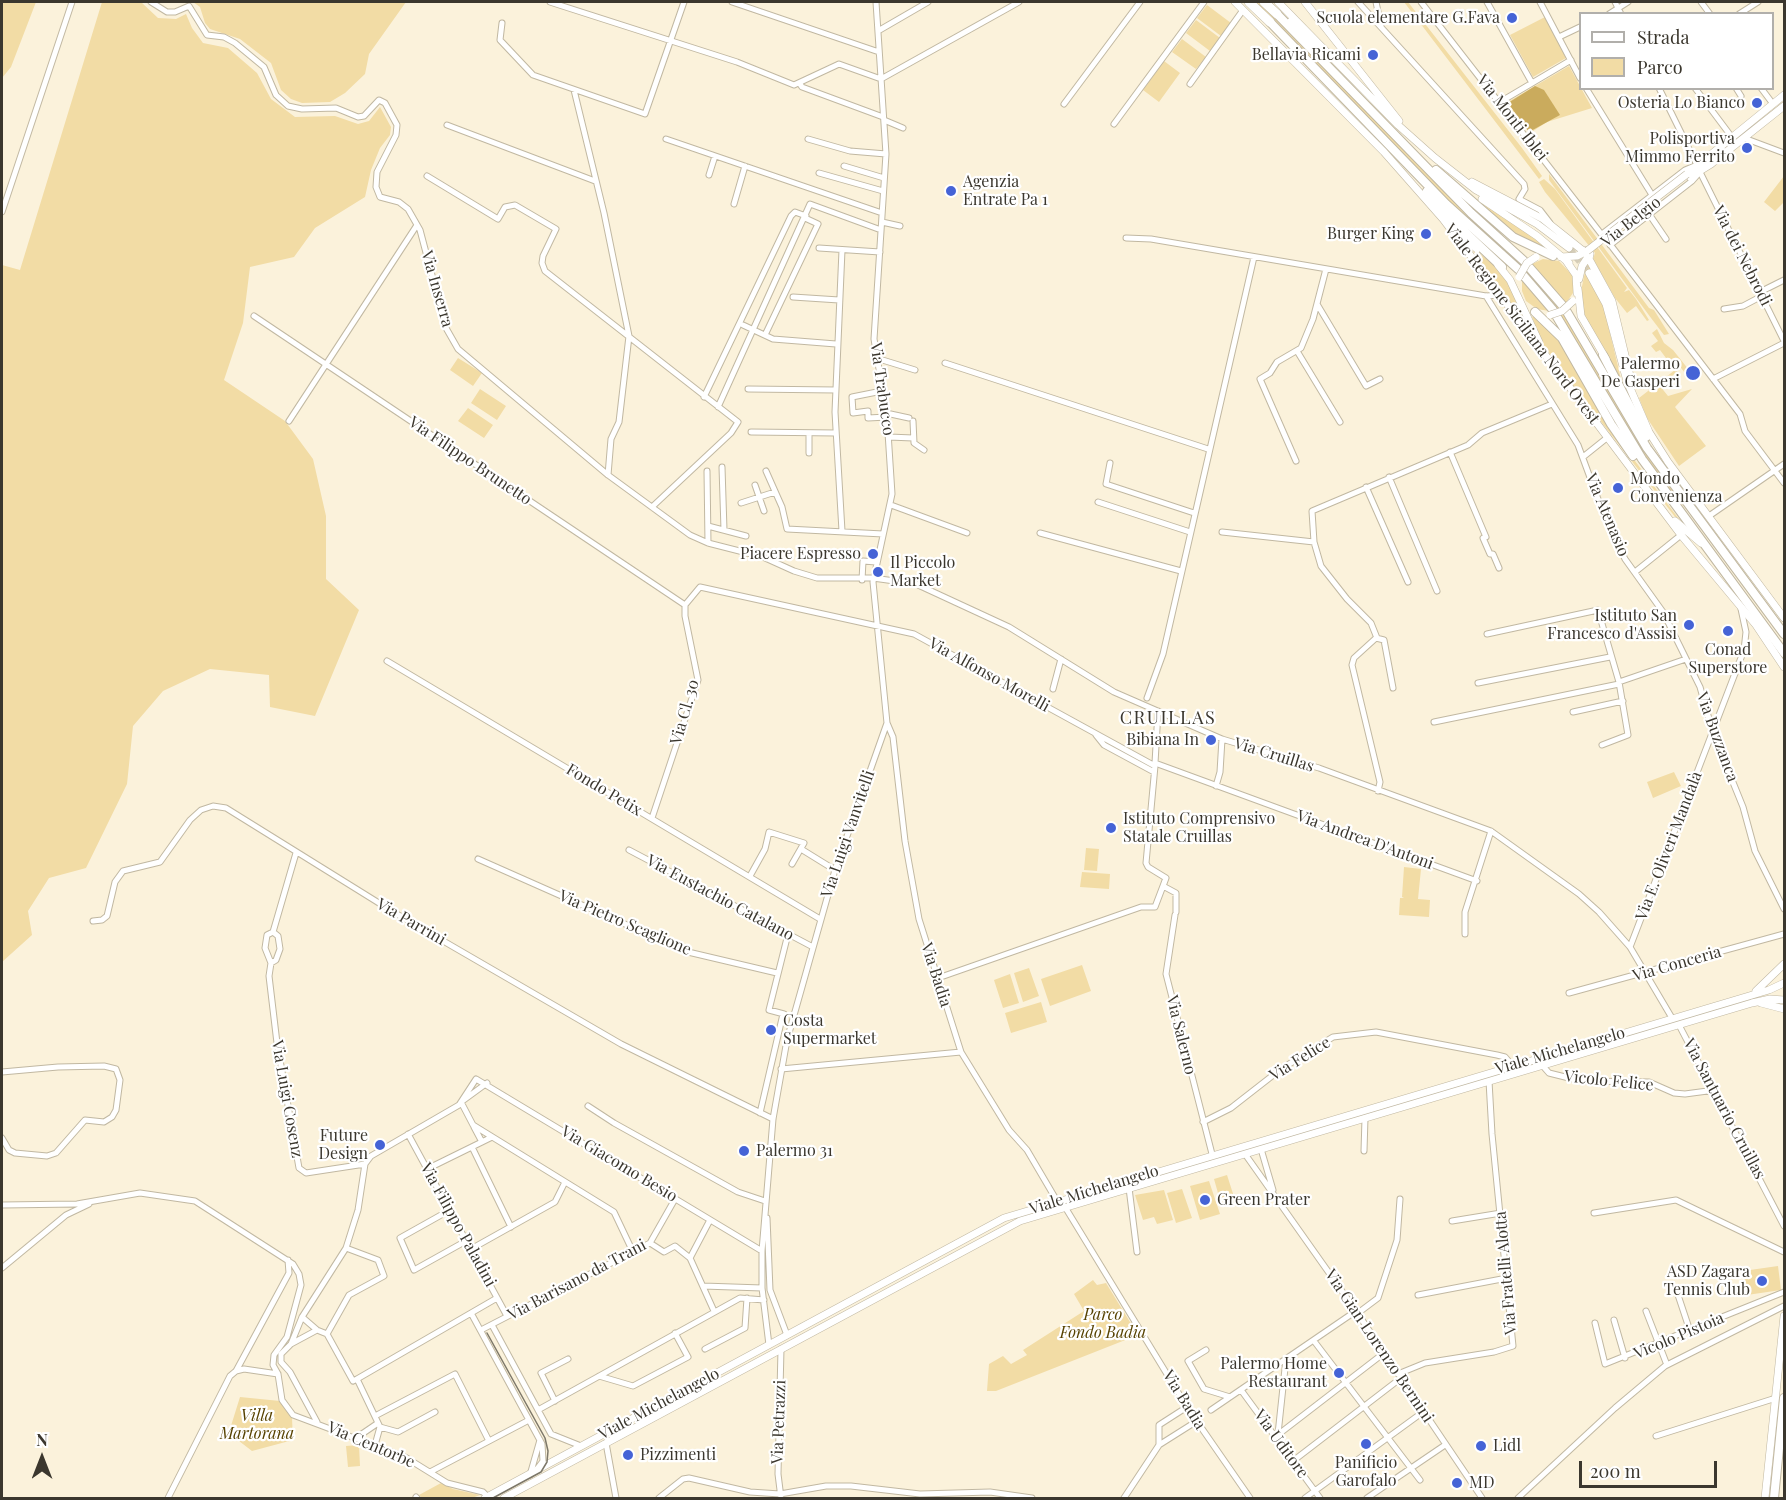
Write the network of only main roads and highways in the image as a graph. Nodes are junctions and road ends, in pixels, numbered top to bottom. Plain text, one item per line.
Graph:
1 (1249, 2) edge
2 (1264, 2) edge
3 (1277, 14) joint
4 (1270, 22) joint
5 (1373, 113) junction
6 (1366, 121) junction
7 (1558, 256) road end
8 (1502, 267) road end
9 (1535, 312) road end
10 (1603, 355) road end
11 (1663, 472) junction
12 (1670, 500) junction
13 (1785, 634) edge
14 (1785, 653) edge
15 (1780, 1398) edge
16 (1774, 1498) edge

1 - 4 highway
2 - 3 highway
3 - 5 main road, Viale Regione Siciliana Nord Ovest
4 - 6 main road, Viale Regione Siciliana Nord Ovest
5 - 7 main road
5 - 11 main road, Viale Regione Siciliana Nord Ovest
6 - 8 main road
6 - 12 main road, Viale Regione Siciliana Nord Ovest
9 - 12 main road
10 - 11 main road
11 - 13 main road, Viale Regione Siciliana Nord Ovest
12 - 14 main road, Viale Regione Siciliana Nord Ovest
15 - 16 main road

